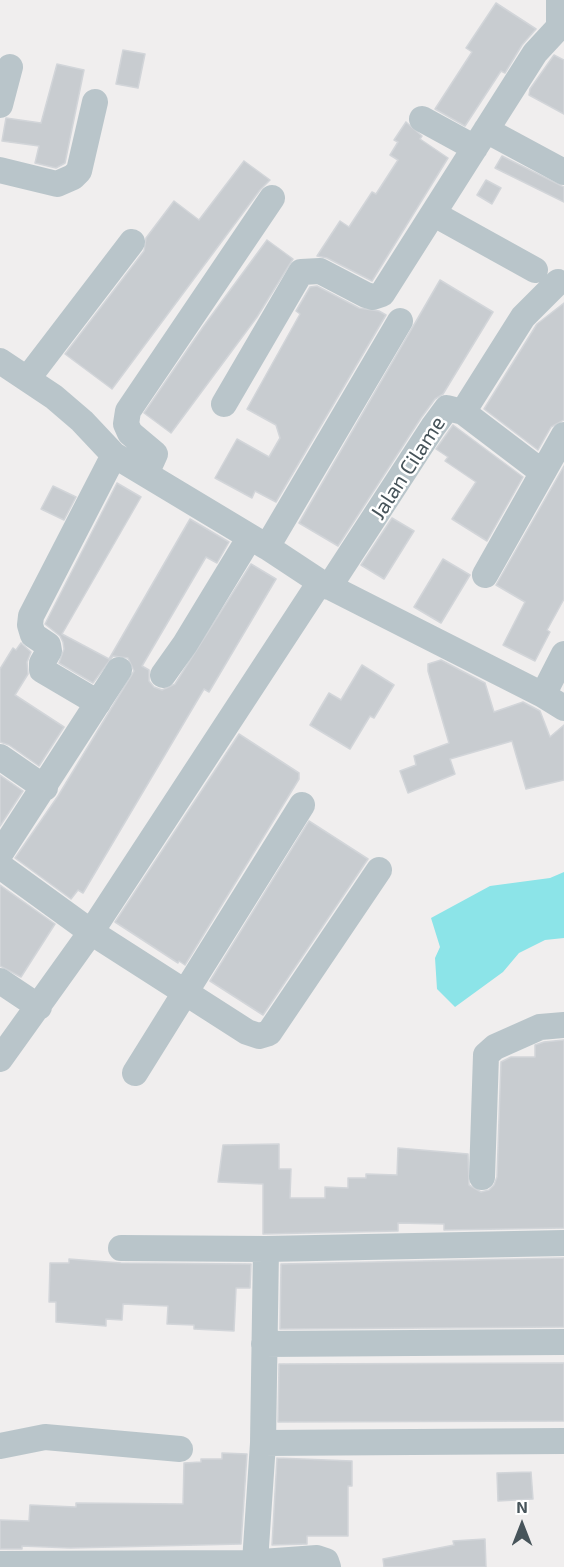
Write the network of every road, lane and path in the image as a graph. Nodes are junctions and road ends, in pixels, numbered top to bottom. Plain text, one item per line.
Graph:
1 (559, 0) edge
2 (561, 27) edge
3 (10, 67) dead end
4 (95, 102) dead end
5 (0, 105) edge
6 (422, 119) dead end
7 (481, 139) junction
8 (0, 170) edge
9 (564, 172) edge
10 (272, 198) dead end
11 (434, 214) junction
12 (132, 242) dead end
13 (535, 270) dead end
14 (558, 282) dead end
15 (400, 321) dead end
16 (0, 361) edge
17 (28, 378) junction
18 (224, 404) dead end
19 (463, 412) junction
20 (564, 435) edge
21 (114, 456) junction
22 (542, 472) junction
23 (146, 474) junction
24 (259, 542) junction
25 (485, 575) dead end
26 (324, 584) junction
27 (564, 654) edge
28 (119, 670) dead end
29 (163, 675) dead end
30 (554, 701) edge
31 (98, 703) junction
32 (0, 757) edge
33 (45, 788) junction
34 (302, 805) dead end
35 (0, 854) edge
36 (0, 866) edge
37 (379, 870) dead end
38 (91, 932) junction
39 (0, 981) edge
40 (184, 990) junction
41 (39, 1007) junction
42 (564, 1025) edge
43 (0, 1059) edge
44 (135, 1073) dead end
45 (483, 1177) dead end
46 (564, 1243) edge
47 (121, 1248) dead end
48 (266, 1249) junction
49 (564, 1342) edge
50 (264, 1344) junction
51 (564, 1441) edge
52 (263, 1443) junction
53 (0, 1446) edge
54 (180, 1449) dead end
55 (0, 1564) edge
56 (250, 1564) edge
57 (151, 1565) edge
58 (49, 1566) edge
59 (328, 1567) edge

1 - 2 street
2 - 7 street
3 - 5 street
4 - 8 street
6 - 7 street
7 - 9 street
7 - 11 street
10 - 23 street
11 - 13 street
11 - 18 street
12 - 17 street
14 - 19 street, Jalan Cilame
15 - 24 street
16 - 17 street
17 - 21 street
19 - 22 street
19 - 26 street, Jalan Cilame
20 - 22 street
21 - 23 street
21 - 31 street
22 - 25 street
23 - 24 street
24 - 26 street
24 - 29 street
26 - 30 street
26 - 38 street
27 - 30 street
28 - 31 street
31 - 33 street
32 - 33 street
33 - 35 street
34 - 40 street
36 - 38 street
37 - 40 street
38 - 40 street
38 - 41 street
39 - 41 street
40 - 44 street
41 - 43 street
42 - 45 street
46 - 48 street
47 - 48 street
48 - 50 street
49 - 50 street
50 - 52 street
51 - 52 street
52 - 56 street
53 - 54 street
55 - 58 street
56 - 57 street
56 - 59 street
57 - 58 street

